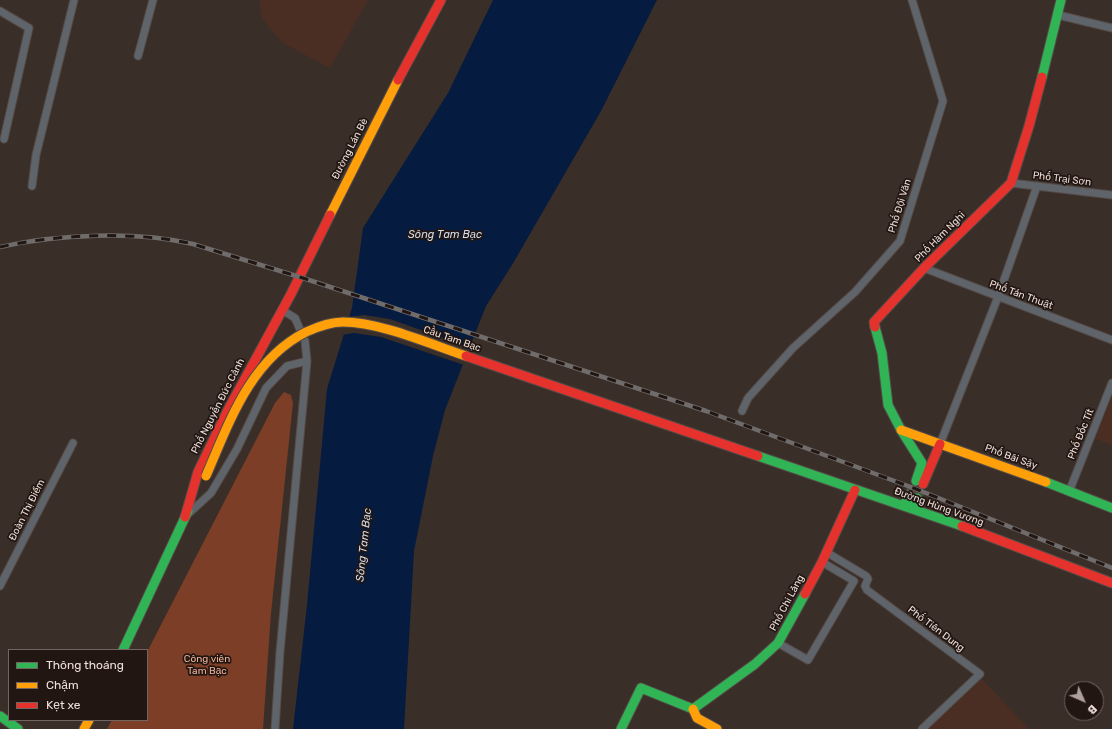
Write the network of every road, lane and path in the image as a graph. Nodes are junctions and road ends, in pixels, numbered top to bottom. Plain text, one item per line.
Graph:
1 (74, 0) edge
2 (153, 0) edge
3 (441, 0) edge
4 (912, 0) edge
5 (1061, 0) edge
6 (0, 11) edge
7 (1058, 15) junction
8 (1112, 28) edge
9 (138, 56) dead end
10 (4, 139) dead end
11 (1011, 183) junction
12 (32, 186) dead end
13 (1037, 186) junction
14 (1112, 195) edge
15 (924, 268) junction
16 (998, 297) junction
17 (282, 310) junction
18 (1112, 340) edge
19 (307, 361) junction
20 (1112, 383) edge
21 (742, 411) dead end
22 (901, 430) junction
23 (73, 443) dead end
24 (940, 444) junction
25 (758, 456) joint
26 (206, 476) joint
27 (854, 490) junction
28 (1069, 492) junction
29 (913, 496) tunnel mouth
30 (908, 506) junction
31 (1112, 508) edge
32 (185, 517) junction
33 (826, 552) junction
34 (822, 562) junction
35 (1112, 583) edge
36 (0, 586) edge
37 (778, 643) junction
38 (123, 649) edge
39 (693, 709) junction
40 (0, 716) edge
41 (18, 729) edge
42 (275, 729) edge
43 (621, 729) edge
44 (717, 729) edge
45 (922, 729) edge

1 - 12 street
2 - 9 street
3 - 17 main road, Đường Lán Bè
4 - 21 street, Phố Đội Văn
5 - 7 main road, Phố Hàm Nghi
6 - 10 street
7 - 8 street
7 - 11 main road, Phố Hàm Nghi
11 - 13 street, Phố Trại Sơn
11 - 15 main road, Phố Hàm Nghi
13 - 14 street, Phố Trại Sơn
13 - 16 street
15 - 16 street, Phố Tán Thuật
15 - 22 main road, Phố Hàm Nghi
16 - 18 street, Phố Tán Thuật
16 - 24 street
17 - 19 street
17 - 32 main road, Phố Nguyễn Đức Cảnh
19 - 32 street
19 - 42 street
20 - 28 street, Phố Đốc Tít
22 - 24 main road, Phố Bãi Sậy
22 - 24 main road, Phố Hàm Nghi
23 - 36 street, Đoàn Thị Điểm
24 - 28 main road, Phố Bãi Sậy
25 - 26 main road, Cầu Tam Bạc, bridge
25 - 27 main road, Đường Hùng Vương
26 - 32 main road, Phố Nguyễn Đức Cảnh
27 - 30 main road, Đường Hùng Vương
27 - 33 main road, Phố Chi Lăng
28 - 31 main road, Phố Bãi Sậy
29 - 30 main road
30 - 35 main road, Đường Hùng Vương
32 - 38 main road, Phố Nguyễn Đức Cảnh
33 - 34 main road, Phố Chi Lăng
33 - 45 street, Phố Tiên Dung
34 - 37 main road, Phố Chi Lăng
34 - 37 street
37 - 39 main road, Phố Chi Lăng
39 - 43 main road
39 - 44 main road
40 - 41 main road

